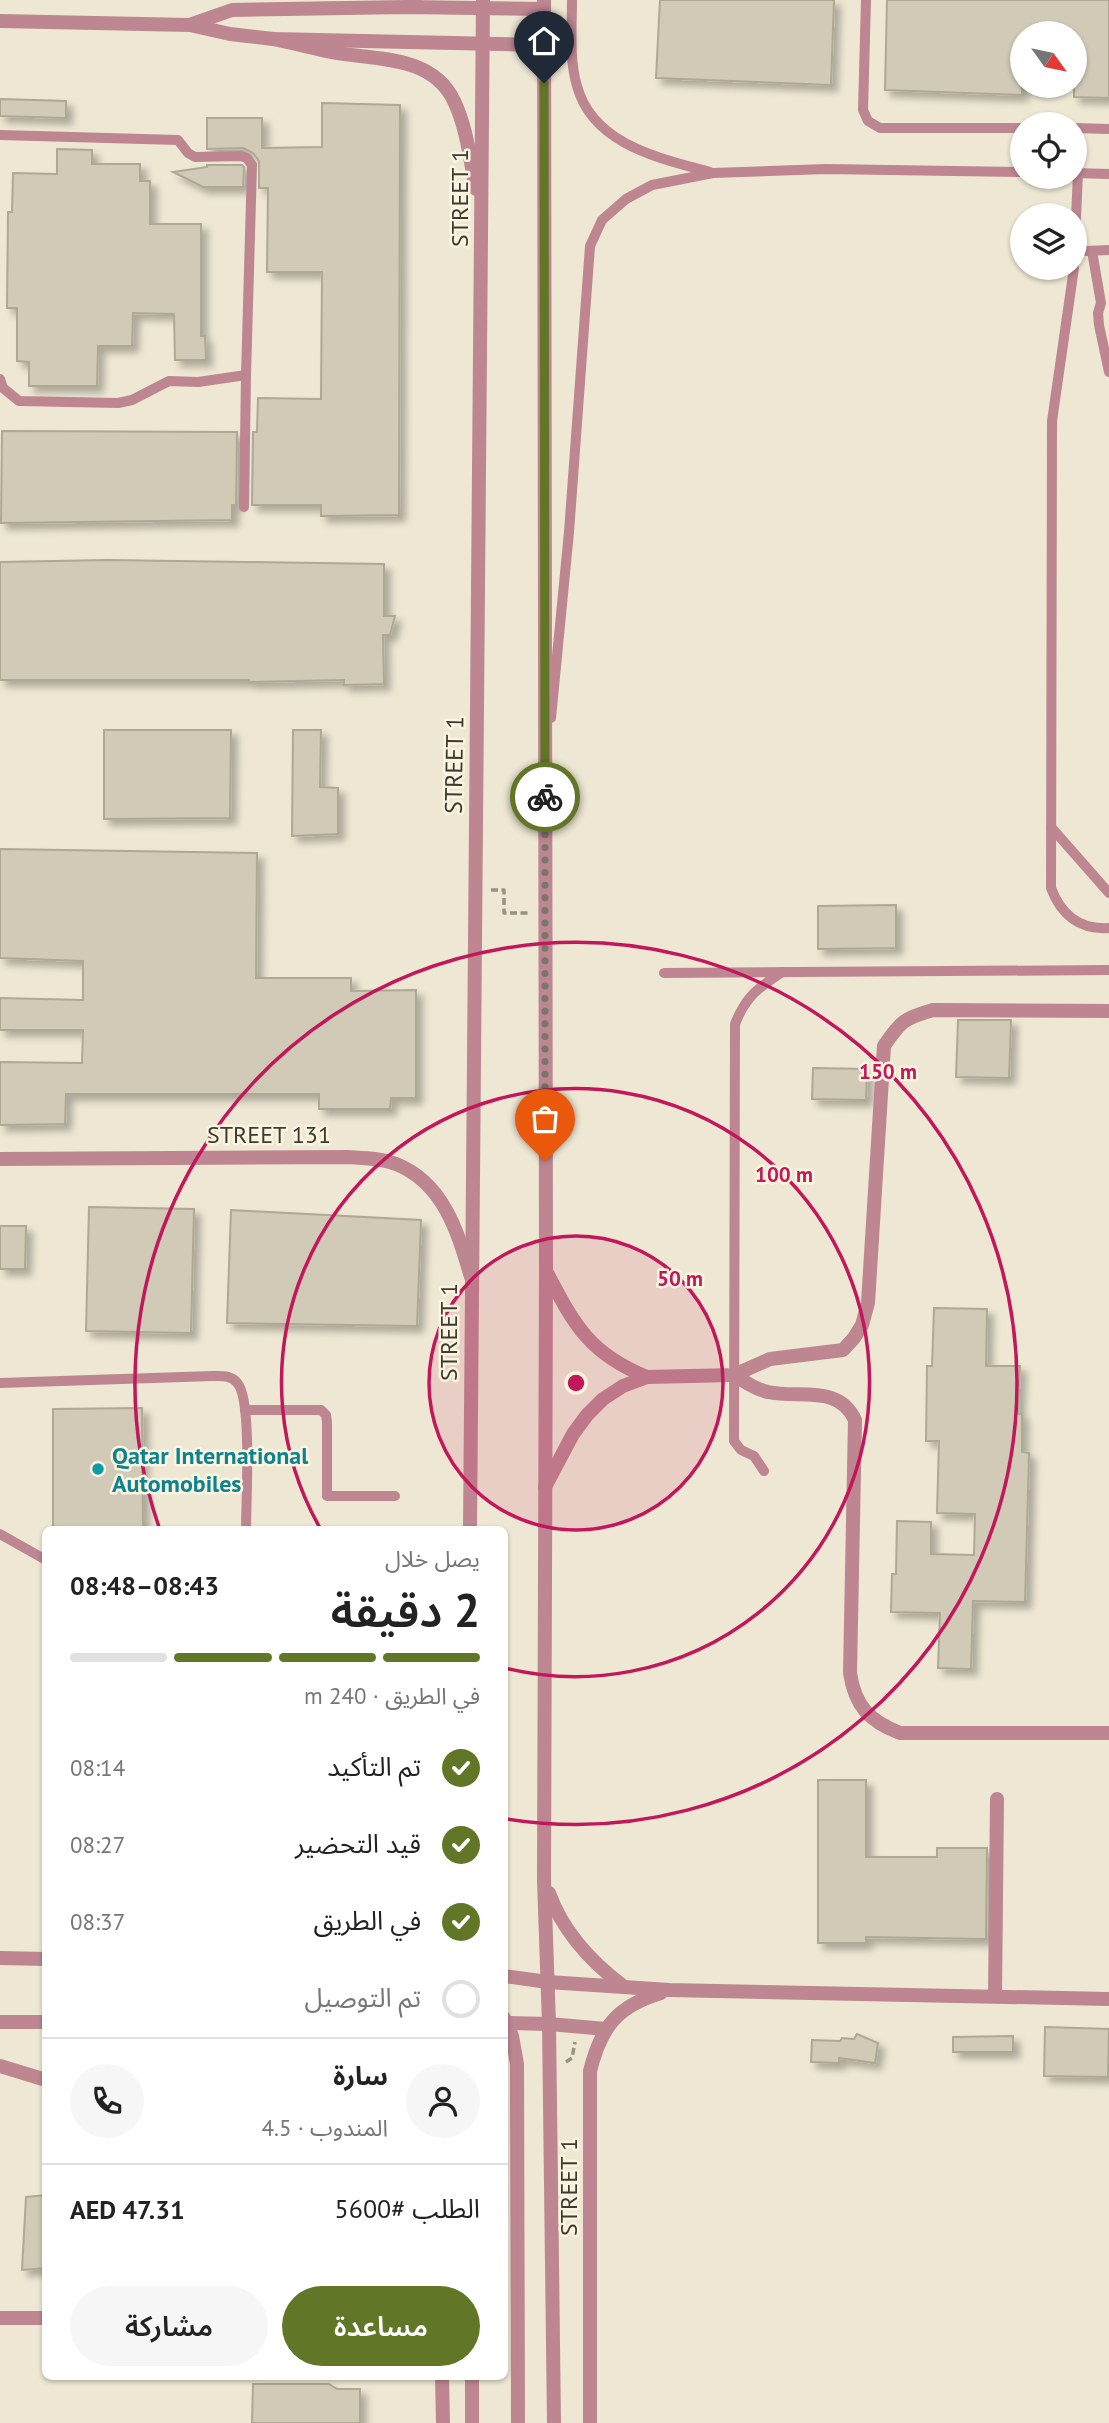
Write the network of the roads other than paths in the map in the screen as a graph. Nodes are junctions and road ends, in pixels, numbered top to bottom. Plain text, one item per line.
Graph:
1 (572, 0) edge
2 (866, 0) edge
3 (411, 4) edge
4 (483, 4) edge
5 (544, 5) edge
6 (0, 21) edge
7 (190, 25) junction
8 (273, 39) junction
9 (484, 43) junction
10 (544, 45) junction
11 (1010, 128) edge
12 (1087, 128) edge
13 (1109, 129) edge
14 (0, 135) edge
15 (1010, 172) edge
16 (713, 173) junction
17 (1087, 173) edge
18 (1109, 174) edge
19 (482, 215) junction
20 (1109, 250) edge
21 (1092, 251) junction
22 (1087, 252) edge
23 (1072, 280) edge
24 (1105, 302) edge
25 (1109, 372) edge
26 (246, 376) junction
27 (0, 379) edge
28 (244, 507) dead end
29 (545, 785) junction
30 (1051, 827) junction
31 (1109, 893) edge
32 (1109, 928) edge
33 (1109, 970) edge
34 (782, 972) junction
35 (664, 973) dead end
36 (1109, 1011) edge
37 (0, 1159) edge
38 (546, 1270) junction
39 (471, 1278) junction
40 (734, 1375) junction
41 (647, 1377) junction
42 (0, 1383) edge
43 (245, 1410) junction
44 (764, 1471) dead end
45 (545, 1487) junction
46 (395, 1496) dead end
47 (246, 1526) edge
48 (470, 1526) edge
49 (0, 1534) edge
50 (42, 1558) edge
51 (1109, 1733) edge
52 (997, 1799) dead end
53 (544, 1880) junction
54 (0, 1958) edge
55 (42, 1959) edge
56 (508, 1977) edge
57 (548, 1982) junction
58 (623, 1986) junction
59 (669, 1990) junction
60 (995, 1996) junction
61 (1109, 1999) edge
62 (0, 2022) edge
63 (42, 2022) edge
64 (508, 2022) edge
65 (549, 2024) junction
66 (508, 2029) edge
67 (606, 2029) junction
68 (0, 2066) edge
69 (42, 2079) edge
70 (0, 2318) edge
71 (42, 2318) edge
72 (442, 2380) edge
73 (472, 2380) edge
74 (443, 2423) edge
75 (472, 2423) edge
76 (518, 2423) edge
77 (554, 2423) edge
78 (590, 2423) edge

1 - 16 lane
2 - 11 lane
3 - 4 street
3 - 7 street
4 - 5 street
4 - 9 street, STREET 1
5 - 10 street, STREET 1
6 - 7 street
7 - 8 street
8 - 9 street
8 - 19 street
9 - 10 street
9 - 19 street, STREET 1
10 - 29 street, STREET 1
12 - 13 lane
14 - 26 lane
15 - 16 lane
16 - 29 lane
17 - 18 lane
19 - 39 street, STREET 1
20 - 21 lane
21 - 22 lane
21 - 24 lane
23 - 30 lane
24 - 25 lane
26 - 27 lane
26 - 28 lane
29 - 38 street, STREET 1
30 - 31 lane
30 - 32 lane
33 - 34 lane
34 - 35 lane
34 - 40 lane
36 - 40 street
37 - 39 street, STREET 131
38 - 41 street, STREET 1
38 - 45 street, STREET 1
39 - 48 street, STREET 1
40 - 41 street, STREET 1
40 - 44 lane
40 - 51 street
41 - 45 street, STREET 1
42 - 43 lane
43 - 46 lane
43 - 47 lane
45 - 53 street, STREET 1
49 - 50 lane
52 - 60 street
53 - 57 street, STREET 1
53 - 58 street
54 - 55 street
56 - 57 street
57 - 58 street, STREET 1
57 - 65 street, STREET 1
58 - 59 street, STREET 1
59 - 60 street, STREET 1
59 - 67 street, STREET 1
60 - 61 street, STREET 1
62 - 63 street
64 - 65 street
65 - 67 street
65 - 77 street, STREET 1
66 - 76 street
67 - 78 street, STREET 1
68 - 69 street
70 - 71 street
72 - 74 street
73 - 75 street

